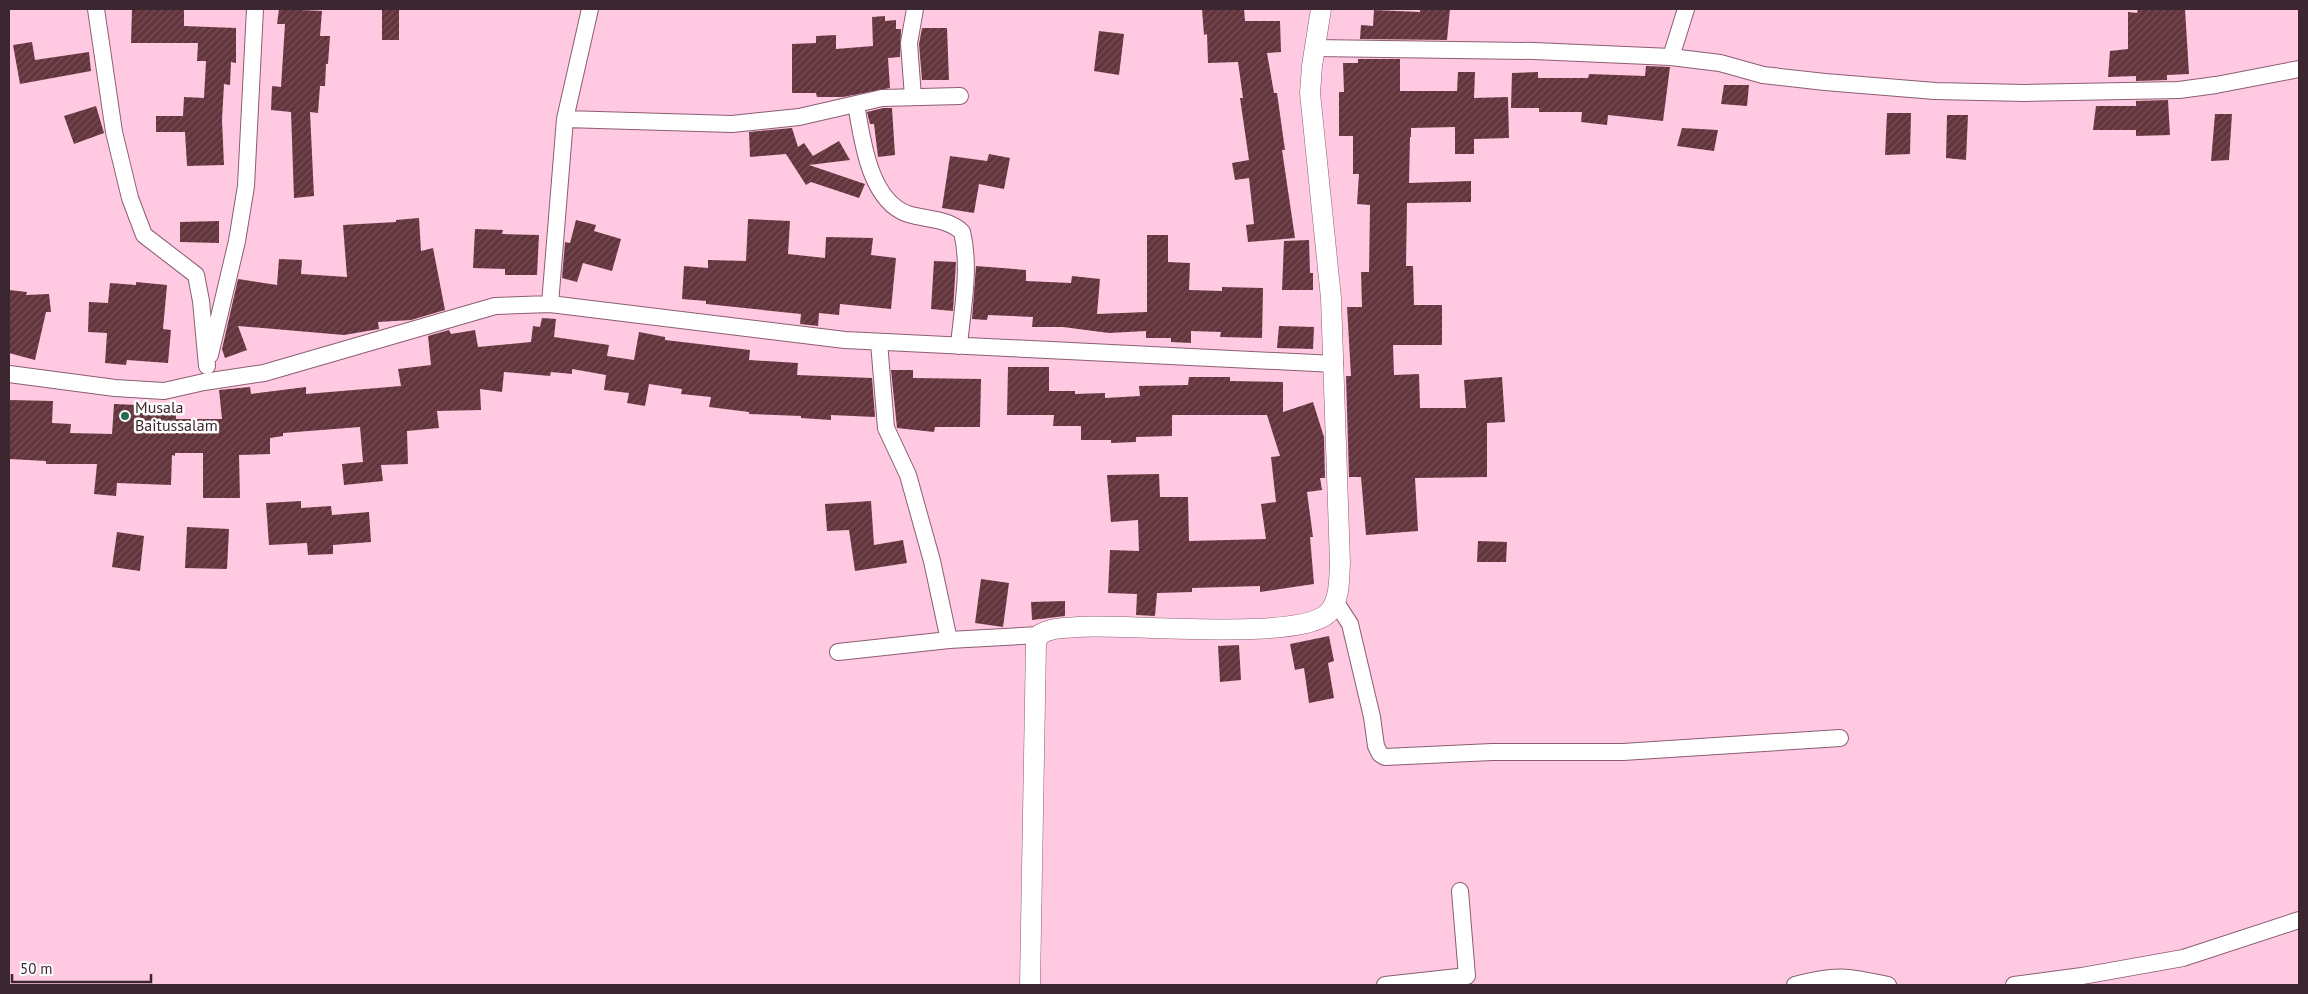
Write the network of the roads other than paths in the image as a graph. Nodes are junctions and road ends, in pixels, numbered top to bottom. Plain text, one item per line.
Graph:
1 (96, 9) edge
2 (255, 9) edge
3 (590, 9) edge
4 (915, 9) edge
5 (1321, 9) edge
6 (1686, 9) edge
7 (1314, 48) junction
8 (1671, 58) junction
9 (2299, 69) edge
10 (960, 96) dead end
11 (914, 97) junction
12 (856, 104) junction
13 (566, 119) junction
14 (550, 304) junction
15 (879, 342) junction
16 (959, 346) junction
17 (1334, 364) junction
18 (207, 366) junction
19 (9, 374) edge
20 (204, 382) junction
21 (1335, 601) junction
22 (1039, 635) junction
23 (949, 640) junction
24 (838, 652) dead end
25 (1840, 738) dead end
26 (1460, 891) dead end
27 (2299, 920) edge
28 (1030, 985) edge
29 (1385, 985) edge
30 (1795, 985) edge
31 (1888, 985) edge
32 (2014, 985) edge

1 - 18 street
2 - 18 street
3 - 13 street
4 - 11 street
5 - 7 street
6 - 8 street
7 - 8 street
7 - 17 street
8 - 9 street
10 - 11 street
11 - 12 street
12 - 13 street
12 - 16 street
13 - 14 street
14 - 15 street
14 - 20 street
15 - 16 street
15 - 23 street
16 - 17 street
17 - 21 street
18 - 20 street
19 - 20 street
21 - 22 street
21 - 25 street
22 - 23 street
22 - 28 street
23 - 24 street
26 - 29 street
27 - 32 street
30 - 31 street

